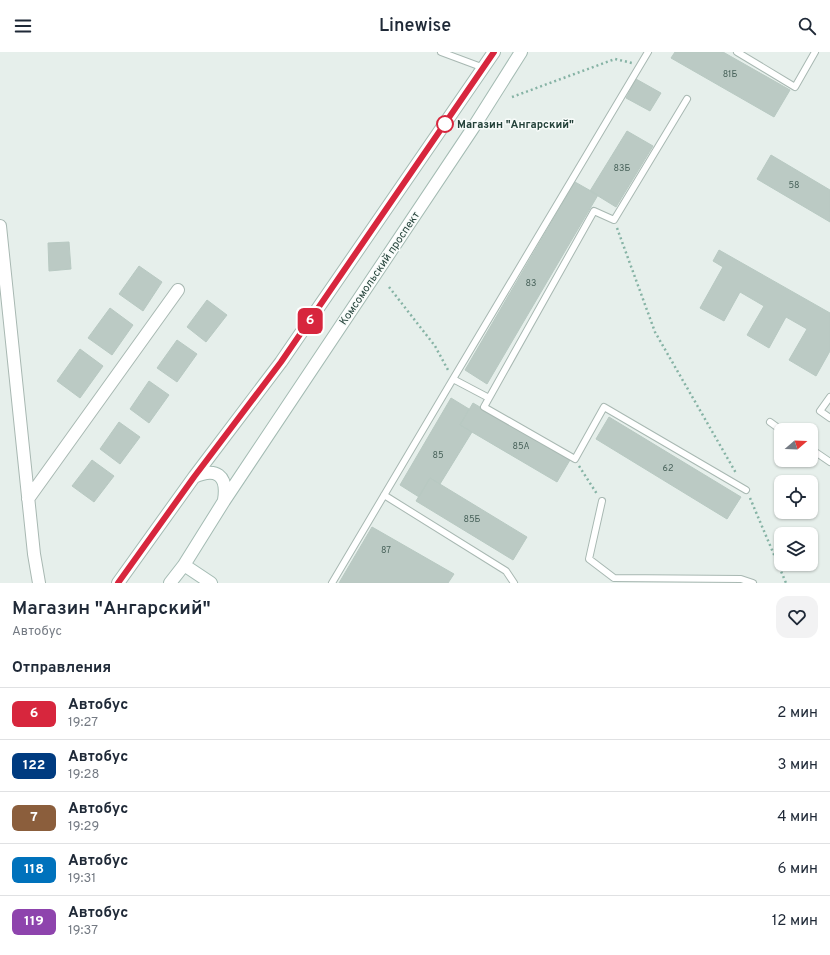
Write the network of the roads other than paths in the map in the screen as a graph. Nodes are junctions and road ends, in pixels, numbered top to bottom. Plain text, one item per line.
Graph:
1 (441, 52) edge
2 (494, 52) edge
3 (521, 52) edge
4 (648, 52) edge
5 (736, 52) edge
6 (815, 52) edge
7 (484, 68) junction
8 (686, 99) dead end
9 (0, 226) edge
10 (178, 290) dead end
11 (453, 379) junction
12 (830, 397) edge
13 (489, 398) junction
14 (830, 418) edge
15 (770, 422) dead end
16 (774, 425) edge
17 (818, 454) edge
18 (830, 462) edge
19 (194, 477) junction
20 (746, 490) road end
21 (384, 495) junction
22 (28, 499) junction
23 (224, 501) junction
24 (602, 501) road end
25 (184, 565) junction
26 (39, 583) edge
27 (118, 583) edge
28 (170, 583) edge
29 (211, 583) edge
30 (332, 583) edge
31 (514, 583) edge
32 (753, 583) edge

1 - 7 lane
2 - 7 main road
3 - 23 main road, Комсомольский проспект
4 - 11 lane
5 - 6 lane
7 - 19 main road
8 - 13 lane
9 - 22 main road
10 - 22 main road
11 - 13 lane
11 - 21 lane
12 - 14 lane
13 - 20 lane
15 - 16 lane
17 - 18 lane
19 - 23 main road
19 - 27 main road
21 - 30 lane
21 - 31 lane
22 - 26 main road
23 - 25 main road, Комсомольский проспект
24 - 32 lane
25 - 28 main road, Комсомольский проспект
25 - 29 main road

